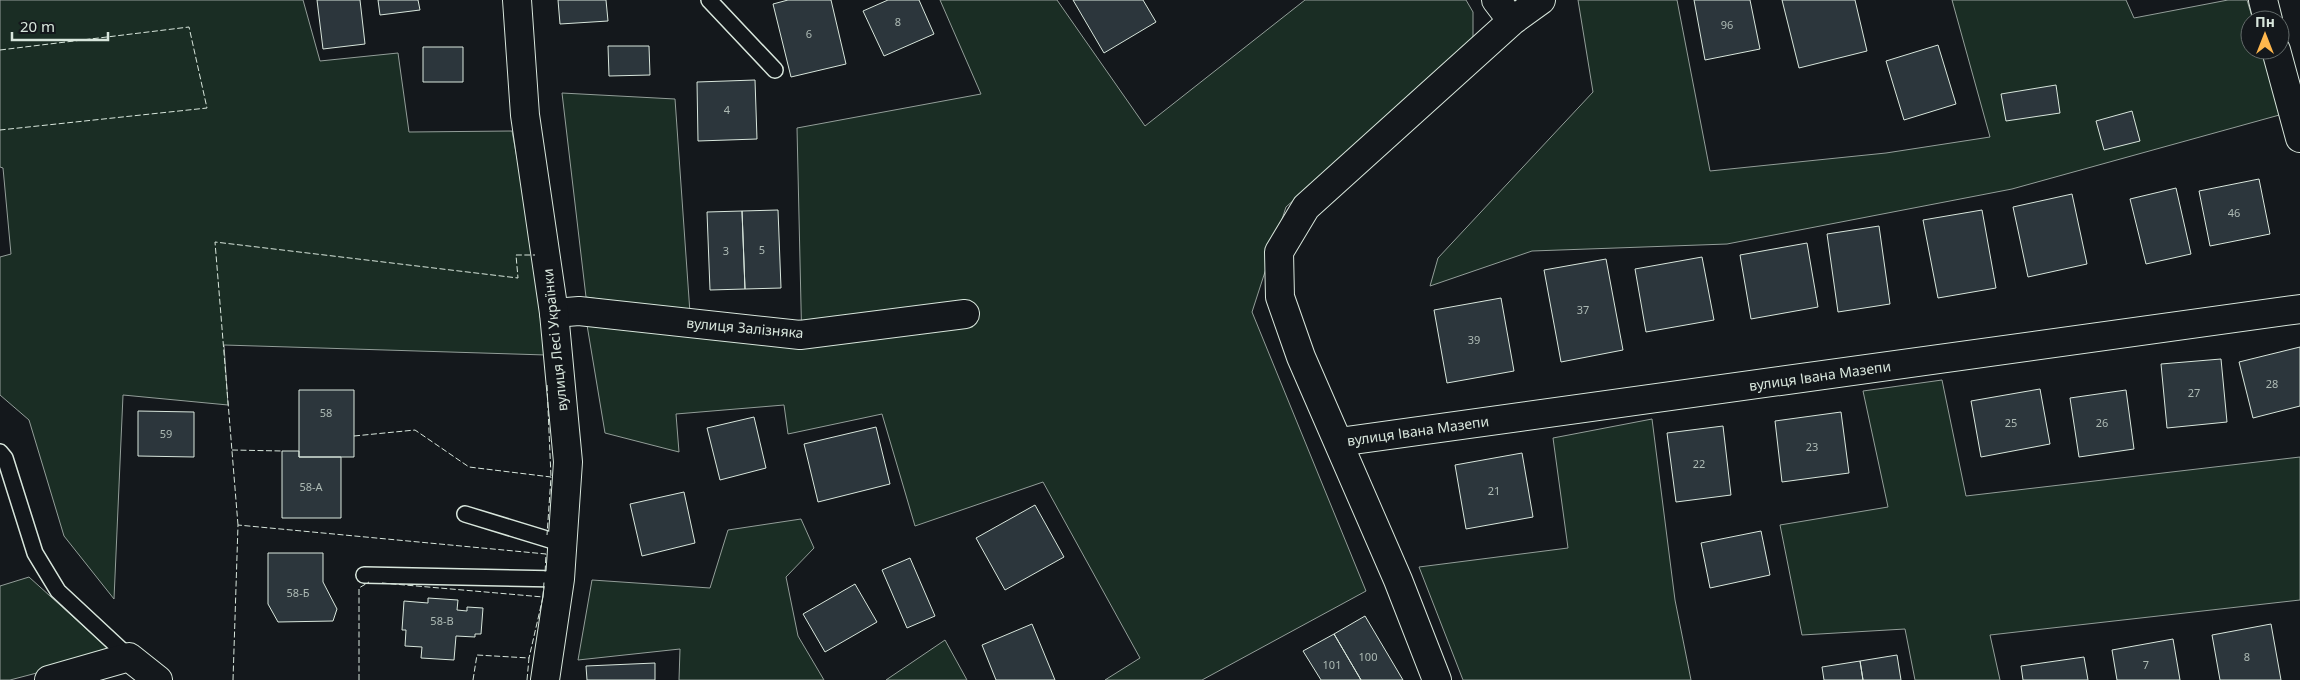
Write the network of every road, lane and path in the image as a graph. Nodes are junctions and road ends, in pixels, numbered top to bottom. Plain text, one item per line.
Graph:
1 (517, 0) edge
2 (709, 0) edge
3 (1496, 0) edge
4 (1541, 0) edge
5 (1512, 21) junction
6 (2279, 60) edge
7 (775, 70) dead end
8 (2300, 138) edge
9 (2300, 309) edge
10 (554, 314) junction
11 (965, 314) dead end
12 (1339, 442) junction
13 (0, 452) edge
14 (464, 514) dead end
15 (563, 544) junction
16 (364, 575) dead end
17 (560, 579) junction
18 (129, 656) junction
19 (49, 680) edge
20 (158, 680) edge
21 (545, 680) edge
22 (1437, 680) edge

1 - 10 street, вулиця Лесі Українки
2 - 7 lane
3 - 5 street
4 - 5 street, вулиця Івана Мазепи
5 - 12 street, вулиця Івана Мазепи
6 - 8 street
9 - 12 street, вулиця Івана Мазепи
10 - 11 street, вулиця Залізняка
10 - 15 street, вулиця Лесі Українки
12 - 22 street, вулиця Івана Мазепи
13 - 18 lane
14 - 15 lane
15 - 17 street, вулиця Лесі Українки
16 - 17 lane
17 - 21 street, вулиця Лесі Українки
18 - 19 street
18 - 20 street

